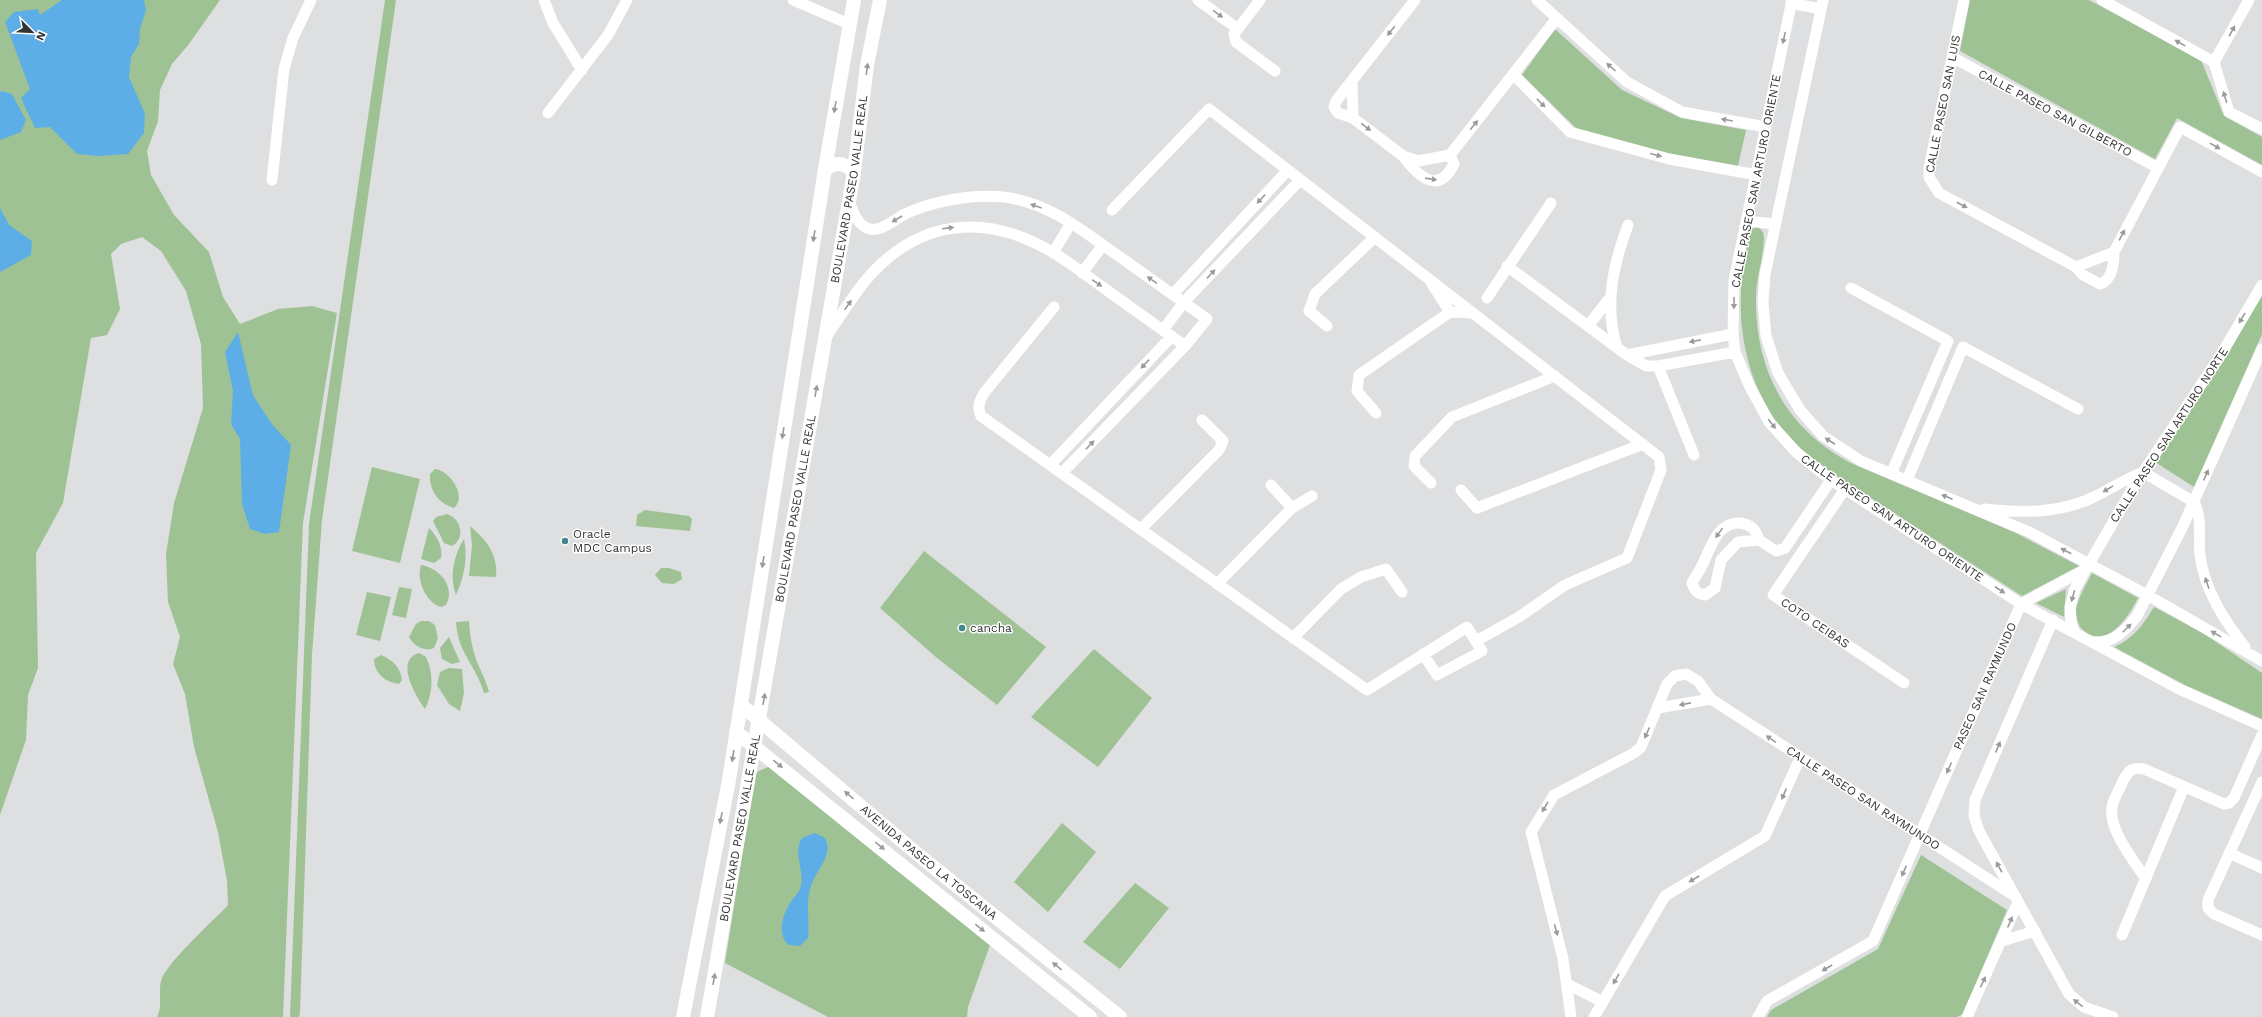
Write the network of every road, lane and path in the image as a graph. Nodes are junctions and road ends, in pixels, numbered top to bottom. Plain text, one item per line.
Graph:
1 (311, 0) edge
2 (544, 0) edge
3 (626, 0) edge
4 (793, 0) edge
5 (880, 0) edge
6 (1198, 0) edge
7 (1260, 0) edge
8 (1415, 0) edge
9 (1537, 0) edge
10 (1964, 0) edge
11 (2102, 0) edge
12 (2249, 0) edge
13 (850, 1) edge
14 (1791, 2) edge
15 (1822, 4) edge
16 (1557, 18) junction
17 (850, 24) junction
18 (1238, 29) junction
19 (1952, 57) junction
20 (2214, 62) junction
21 (582, 70) junction
22 (1275, 71) dead end
23 (1514, 75) junction
24 (1352, 81) junction
25 (548, 113) dead end
26 (1353, 118) junction
27 (1766, 127) junction
28 (2262, 129) edge
29 (1450, 155) junction
30 (1403, 156) junction
31 (2158, 168) junction
32 (825, 169) junction
33 (1288, 170) junction
34 (854, 172) junction
35 (2262, 172) edge
36 (1757, 175) junction
37 (272, 180) dead end
38 (1300, 180) junction
39 (849, 201) junction
40 (1551, 203) dead end
41 (1112, 210) dead end
42 (1747, 221) junction
43 (1071, 223) junction
44 (1775, 224) junction
45 (1628, 225) dead end
46 (1375, 237) junction
47 (1103, 245) junction
48 (2114, 252) junction
49 (1053, 253) junction
50 (1507, 266) junction
51 (2076, 266) junction
52 (1082, 273) junction
53 (1427, 276) junction
54 (2262, 284) edge
55 (1851, 288) dead end
56 (1173, 294) junction
57 (1487, 298) dead end
58 (1609, 299) junction
59 (1184, 302) junction
60 (1054, 307) dead end
61 (1450, 312) junction
62 (1473, 313) junction
63 (1326, 326) dead end
64 (1588, 326) junction
65 (1162, 330) junction
66 (1733, 334) junction
67 (1172, 336) junction
68 (826, 337) junction
69 (1186, 346) junction
70 (1617, 348) junction
71 (2262, 349) edge
72 (1735, 352) junction
73 (1627, 355) junction
74 (1658, 366) junction
75 (1555, 376) junction
76 (2078, 409) dead end
77 (1376, 413) dead end
78 (1202, 420) dead end
79 (1643, 444) junction
80 (1694, 455) dead end
81 (1050, 464) junction
82 (2142, 472) junction
83 (1062, 473) junction
84 (1891, 474) junction
85 (1831, 480) junction
86 (1907, 480) junction
87 (1431, 483) dead end
88 (1271, 485) dead end
89 (1846, 489) junction
90 (1461, 490) dead end
91 (1312, 496) dead end
92 (2194, 502) junction
93 (1292, 508) junction
94 (1973, 508) junction
95 (1141, 529) junction
96 (1759, 540) junction
97 (2088, 566) junction
98 (1217, 584) junction
99 (1402, 592) dead end
100 (2149, 596) junction
101 (2022, 604) junction
102 (2053, 620) junction
103 (2074, 632) junction
104 (1293, 638) junction
105 (1476, 641) junction
106 (2093, 642) junction
107 (2249, 652) junction
108 (1423, 654) junction
109 (2262, 660) edge
110 (1904, 683) dead end
111 (1711, 699) junction
112 (741, 704) junction
113 (1658, 708) junction
114 (760, 720) junction
115 (2262, 726) edge
116 (736, 732) junction
117 (2262, 735) edge
118 (755, 745) junction
119 (1800, 758) junction
120 (2262, 782) edge
121 (2184, 787) junction
122 (1920, 835) junction
123 (2230, 853) junction
124 (921, 857) junction
125 (2262, 868) edge
126 (910, 870) junction
127 (2146, 879) junction
128 (2017, 900) junction
129 (2035, 931) junction
130 (2122, 935) dead end
131 (2262, 935) edge
132 (2002, 941) junction
133 (1072, 979) junction
134 (1566, 984) junction
135 (1059, 992) junction
136 (1099, 1000) junction
137 (1603, 1002) junction
138 (1088, 1016) edge
139 (683, 1017) edge
140 (707, 1017) edge
141 (1120, 1017) edge
142 (1571, 1017) edge
143 (1594, 1017) edge
144 (1758, 1017) edge
145 (1967, 1017) edge
146 (2114, 1017) edge

1 - 37 street
2 - 21 street
3 - 21 street
4 - 17 street
34 -> 5 street, BOULEVARD PASEO VALLE REAL
6 -> 18 street
7 - 18 street
8 -> 24 street
9 - 16 street
10 - 19 street, CALLE PASEO SAN LUIS
20 -> 11 street
20 -> 12 street
13 - 17 street, BOULEVARD PASEO VALLE REAL
14 - 15 street
14 -> 27 street, CALLE PASEO SAN ARTURO ORIENTE
15 - 44 street
16 - 23 street
27 -> 16 street
17 -> 32 street, BOULEVARD PASEO VALLE REAL
18 - 22 street
19 - 31 street, CALLE PASEO SAN GILBERTO
19 -> 51 street, CALLE PASEO SAN LUIS
28 -> 20 street
21 - 25 street
29 -> 23 street
23 -> 36 street
24 - 26 street
24 - 26 street
26 -> 30 street
27 - 36 street, CALLE PASEO SAN ARTURO ORIENTE
29 - 30 street
30 -> 29 street
31 -> 35 street, CALLE PASEO SAN LUIS
48 -> 31 street, CALLE PASEO SAN LUIS
32 - 34 street
32 -> 112 street, BOULEVARD PASEO VALLE REAL
33 - 38 street
33 - 41 street
33 -> 56 street
34 - 39 street, BOULEVARD PASEO VALLE REAL
36 - 42 street, CALLE PASEO SAN ARTURO ORIENTE
38 - 46 street
59 -> 38 street
43 -> 39 street
39 - 68 street, BOULEVARD PASEO VALLE REAL
40 - 50 street
42 - 44 street
42 -> 66 street, CALLE PASEO SAN ARTURO ORIENTE
43 - 47 street
43 - 49 street
84 -> 44 street
45 - 58 street
46 - 53 street
46 - 63 street
47 - 52 street
56 -> 47 street
48 - 51 street
48 - 51 street, CALLE PASEO SAN LUIS
49 - 52 street
68 -> 49 street
50 - 57 street
50 - 64 street
52 -> 65 street
53 - 61 street
53 - 62 street
54 -> 82 street, CALLE PASEO SAN ARTURO NORTE
55 - 84 street
56 - 59 street
58 - 64 street
58 - 70 street
59 - 65 street
59 - 69 street
60 - 81 street
61 - 62 street
61 - 77 street
62 - 75 street
64 - 70 street
65 - 67 street
66 - 72 street, CALLE PASEO SAN ARTURO ORIENTE
66 -> 73 street
67 - 69 street
67 -> 81 street
114 -> 68 street, BOULEVARD PASEO VALLE REAL
83 -> 69 street
70 - 73 street
92 -> 71 street
72 - 74 street
72 -> 85 street, CALLE PASEO SAN ARTURO ORIENTE
73 - 74 street
74 - 80 street
75 - 79 street
75 - 87 street
76 - 86 street
78 - 95 street
79 - 90 street
79 - 105 street
81 - 83 street
82 - 92 street
82 -> 94 street
82 - 97 street, CALLE PASEO SAN ARTURO NORTE
83 - 95 street
84 - 86 street
85 - 89 street, CALLE PASEO SAN ARTURO ORIENTE
85 - 96 street
94 -> 86 street
88 - 93 street
89 -> 101 street, CALLE PASEO SAN ARTURO ORIENTE
89 - 110 street, COTO CEIBAS
91 - 93 street
92 - 100 street
107 -> 92 street
93 - 98 street
97 -> 94 street
95 - 98 street
96 -> 96 street
97 - 100 street
97 - 101 street
97 -> 103 street, CALLE PASEO SAN ARTURO NORTE
98 - 104 street
99 - 104 street
106 -> 100 street
107 -> 100 street
101 - 102 street, CALLE PASEO SAN ARTURO ORIENTE
101 -> 122 street, PASEO SAN RAYMUNDO
102 - 103 street, CALLE PASEO SAN ARTURO ORIENTE
128 -> 102 street, CALLE PASEO SAN RAYMUNDO
103 - 106 street, CALLE PASEO SAN ARTURO ORIENTE
104 - 108 street
105 - 108 street
105 - 108 street
106 - 115 street, CALLE PASEO SAN ARTURO ORIENTE
107 - 109 street
111 -> 113 street
111 - 113 street, CALLE PASEO SAN RAYMUNDO
119 -> 111 street, CALLE PASEO SAN RAYMUNDO
112 - 114 street, AVENIDA PASEO LA TOSCANA
112 - 116 street, BOULEVARD PASEO VALLE REAL
113 -> 134 street, CALLE PASEO SAN RAYMUNDO
114 - 118 street, BOULEVARD PASEO VALLE REAL
124 -> 114 street, AVENIDA PASEO LA TOSCANA
116 - 118 street, AVENIDA PASEO LA TOSCANA
116 -> 139 street, BOULEVARD PASEO VALLE REAL
117 - 121 street
118 -> 126 street, AVENIDA PASEO LA TOSCANA
140 -> 118 street, BOULEVARD PASEO VALLE REAL
119 - 122 street, CALLE PASEO SAN RAYMUNDO
119 -> 137 street
120 - 123 street
121 - 127 street
121 - 127 street
122 - 128 street, CALLE PASEO SAN RAYMUNDO
122 -> 144 street, PASEO SAN RAYMUNDO
123 - 125 street
123 - 131 street
124 - 126 street
133 -> 124 street, AVENIDA PASEO LA TOSCANA
126 -> 135 street, AVENIDA PASEO LA TOSCANA
127 - 130 street
128 - 129 street, CALLE PASEO SAN RAYMUNDO
132 -> 128 street
129 - 132 street
146 -> 129 street, CALLE PASEO SAN RAYMUNDO
145 -> 132 street
133 - 135 street
133 - 136 street, AVENIDA PASEO LA TOSCANA
134 - 137 street
134 - 142 street, CALLE PASEO SAN RAYMUNDO
135 - 138 street, AVENIDA PASEO LA TOSCANA
136 - 138 street
136 - 141 street, AVENIDA PASEO LA TOSCANA
137 - 143 street

